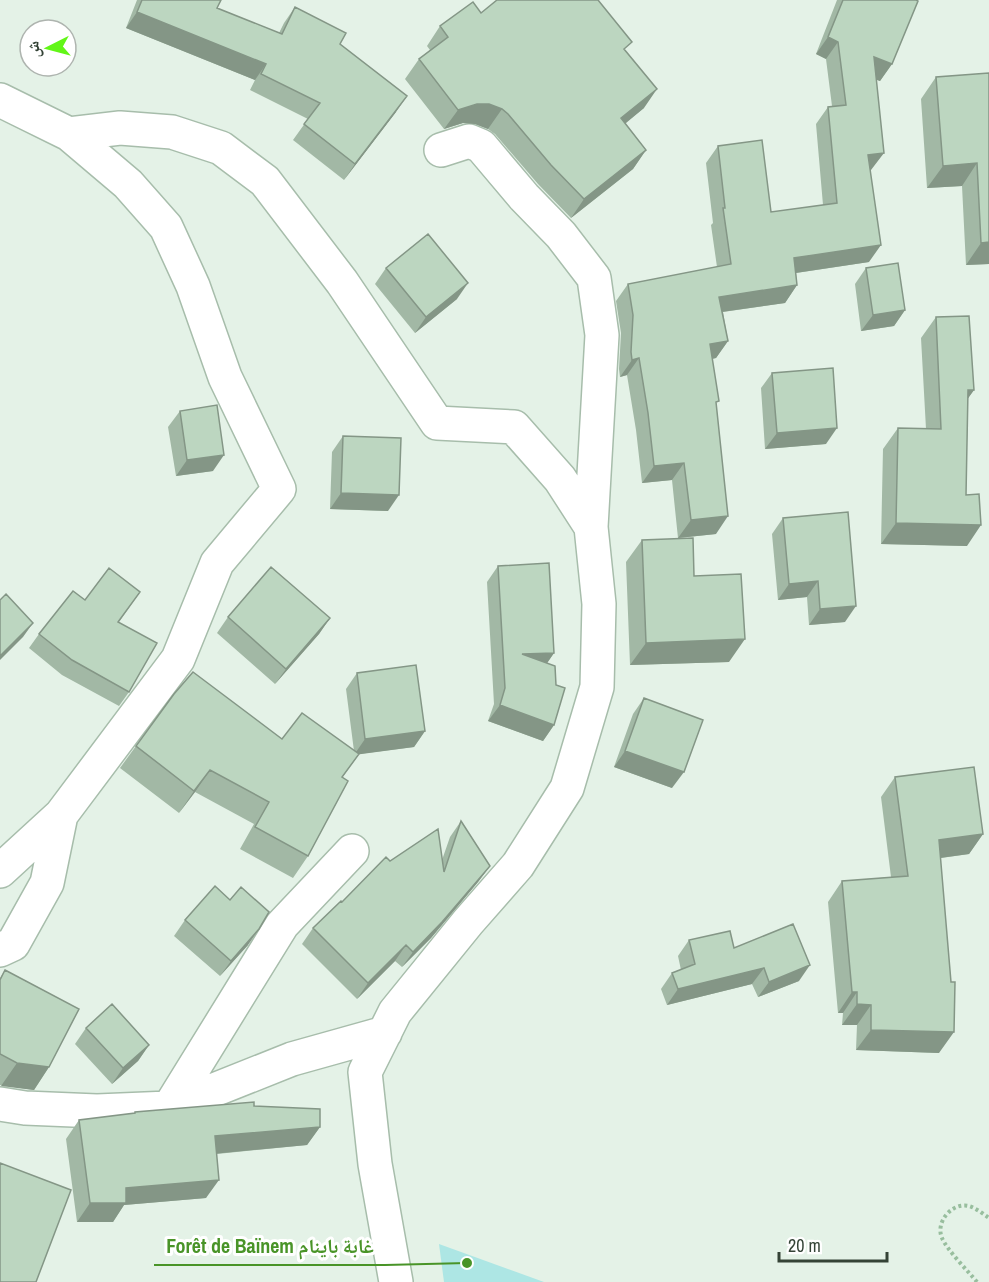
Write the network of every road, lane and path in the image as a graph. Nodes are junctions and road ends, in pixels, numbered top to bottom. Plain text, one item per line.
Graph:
1 (0, 100) edge
2 (69, 134) junction
3 (441, 150) dead end
4 (591, 527) junction
5 (61, 815) junction
6 (352, 851) dead end
7 (0, 871) edge
8 (0, 950) edge
9 (385, 1033) junction
10 (0, 1104) edge
11 (169, 1108) junction
12 (989, 1218) edge
13 (396, 1282) edge
14 (977, 1282) edge

1 - 2 street
2 - 4 street
2 - 5 street
3 - 4 street
4 - 9 street
5 - 7 street
5 - 8 street
6 - 11 street
9 - 11 street
9 - 13 street
10 - 11 street
12 - 14 path

